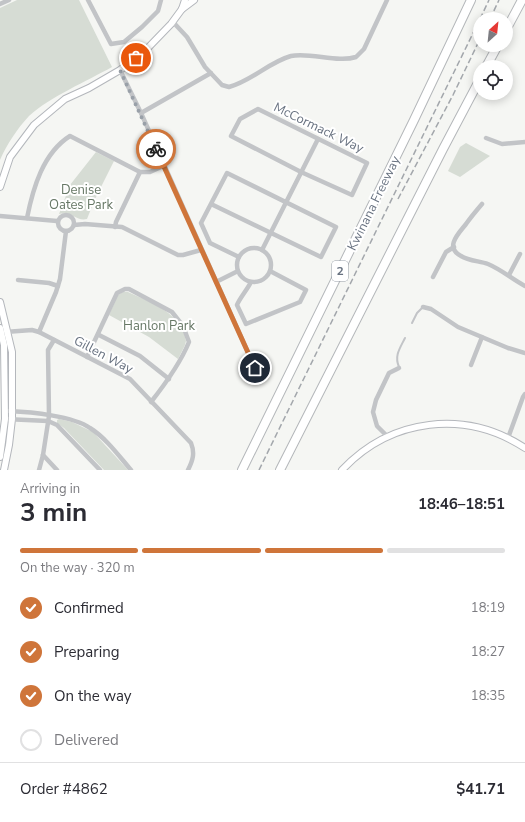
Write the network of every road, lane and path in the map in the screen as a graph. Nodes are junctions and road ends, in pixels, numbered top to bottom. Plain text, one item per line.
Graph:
1 (9, 0) edge
2 (88, 0) edge
3 (161, 0) edge
4 (185, 0) edge
5 (194, 0) edge
6 (387, 0) edge
7 (471, 0) edge
8 (522, 0) edge
9 (0, 4) edge
10 (182, 9) junction
11 (513, 17) edge
12 (173, 22) junction
13 (120, 70) junction
14 (211, 73) junction
15 (473, 92) edge
16 (140, 113) junction
17 (486, 138) dead end
18 (318, 140) junction
19 (525, 142) edge
20 (163, 166) junction
21 (140, 172) junction
22 (301, 172) junction
23 (0, 187) edge
24 (286, 202) junction
25 (211, 204) junction
26 (482, 204) dead end
27 (0, 216) edge
28 (27, 218) junction
29 (57, 221) junction
30 (74, 225) junction
31 (115, 227) junction
32 (66, 231) junction
33 (271, 233) junction
34 (454, 247) junction
35 (201, 250) junction
36 (262, 250) junction
37 (520, 254) dead end
38 (239, 257) junction
39 (238, 271) junction
40 (270, 272) junction
41 (508, 274) junction
42 (433, 277) dead end
43 (18, 280) dead end
44 (216, 282) junction
45 (251, 282) junction
46 (58, 286) junction
47 (525, 286) edge
48 (0, 302) edge
49 (423, 307) joint
50 (412, 323) dead end
51 (3, 331) edge
52 (38, 332) junction
53 (99, 335) junction
54 (482, 337) junction
55 (405, 338) dead end
56 (54, 340) junction
57 (525, 353) edge
58 (87, 357) junction
59 (471, 365) dead end
60 (255, 368) dead end
61 (400, 368) joint
62 (169, 379) junction
63 (525, 394) edge
64 (151, 402) junction
65 (5, 410) junction
66 (12, 411) junction
67 (5, 418) junction
68 (48, 418) junction
69 (12, 419) junction
70 (388, 437) junction
71 (508, 438) junction
72 (525, 448) edge
73 (43, 455) junction
74 (0, 457) edge
75 (4, 470) edge
76 (39, 470) edge
77 (57, 470) edge
78 (100, 470) edge
79 (131, 470) edge
80 (188, 470) edge
81 (242, 470) edge
82 (280, 470) edge
83 (342, 470) edge

1 - 9 street
2 - 3 street
4 - 10 street
5 - 10 street
6 - 14 street
7 - 81 highway, Kwinana Freeway / 2
8 - 11 highway
10 - 12 street
12 - 13 street
12 - 14 street
13 - 16 street
13 - 23 street
14 - 16 street
15 - 82 highway
16 - 20 street
17 - 19 street
18 - 22 street
18 - 22 street, McCormack Way
18 - 22 street, McCormack Way
20 - 21 street
20 - 35 street
21 - 28 street
21 - 31 street
22 - 24 street
24 - 25 street
24 - 33 street
24 - 33 street
25 - 33 street
25 - 38 street
26 - 34 street
27 - 28 street
28 - 29 street
29 - 30 street
29 - 32 street
30 - 31 street
30 - 32 street
31 - 35 street
32 - 46 street
33 - 36 street
34 - 41 street
34 - 42 street
35 - 44 street
36 - 38 street
36 - 40 street
37 - 41 street
38 - 39 street
39 - 44 street
39 - 45 street
40 - 45 street
40 - 45 street
41 - 47 street
43 - 46 street
44 - 60 street
46 - 52 street
48 - 51 street
49 - 50 lane
49 - 54 street
51 - 52 street, Gillen Way
51 - 65 street
51 - 66 street
52 - 56 street, Gillen Way
53 - 58 street
53 - 62 street
53 - 62 street
54 - 57 street
54 - 59 street
55 - 61 lane
56 - 58 street, Gillen Way
56 - 68 street
58 - 64 street, Gillen Way
61 - 70 street
62 - 64 street
63 - 71 street
64 - 80 street, Gillen Way
65 - 66 street
65 - 67 street
66 - 68 street
66 - 69 street
67 - 69 street
67 - 74 street
68 - 69 street
68 - 73 street
68 - 78 street
68 - 79 street
69 - 75 street
70 - 71 street
70 - 83 street
71 - 72 street
73 - 76 street
73 - 77 street

